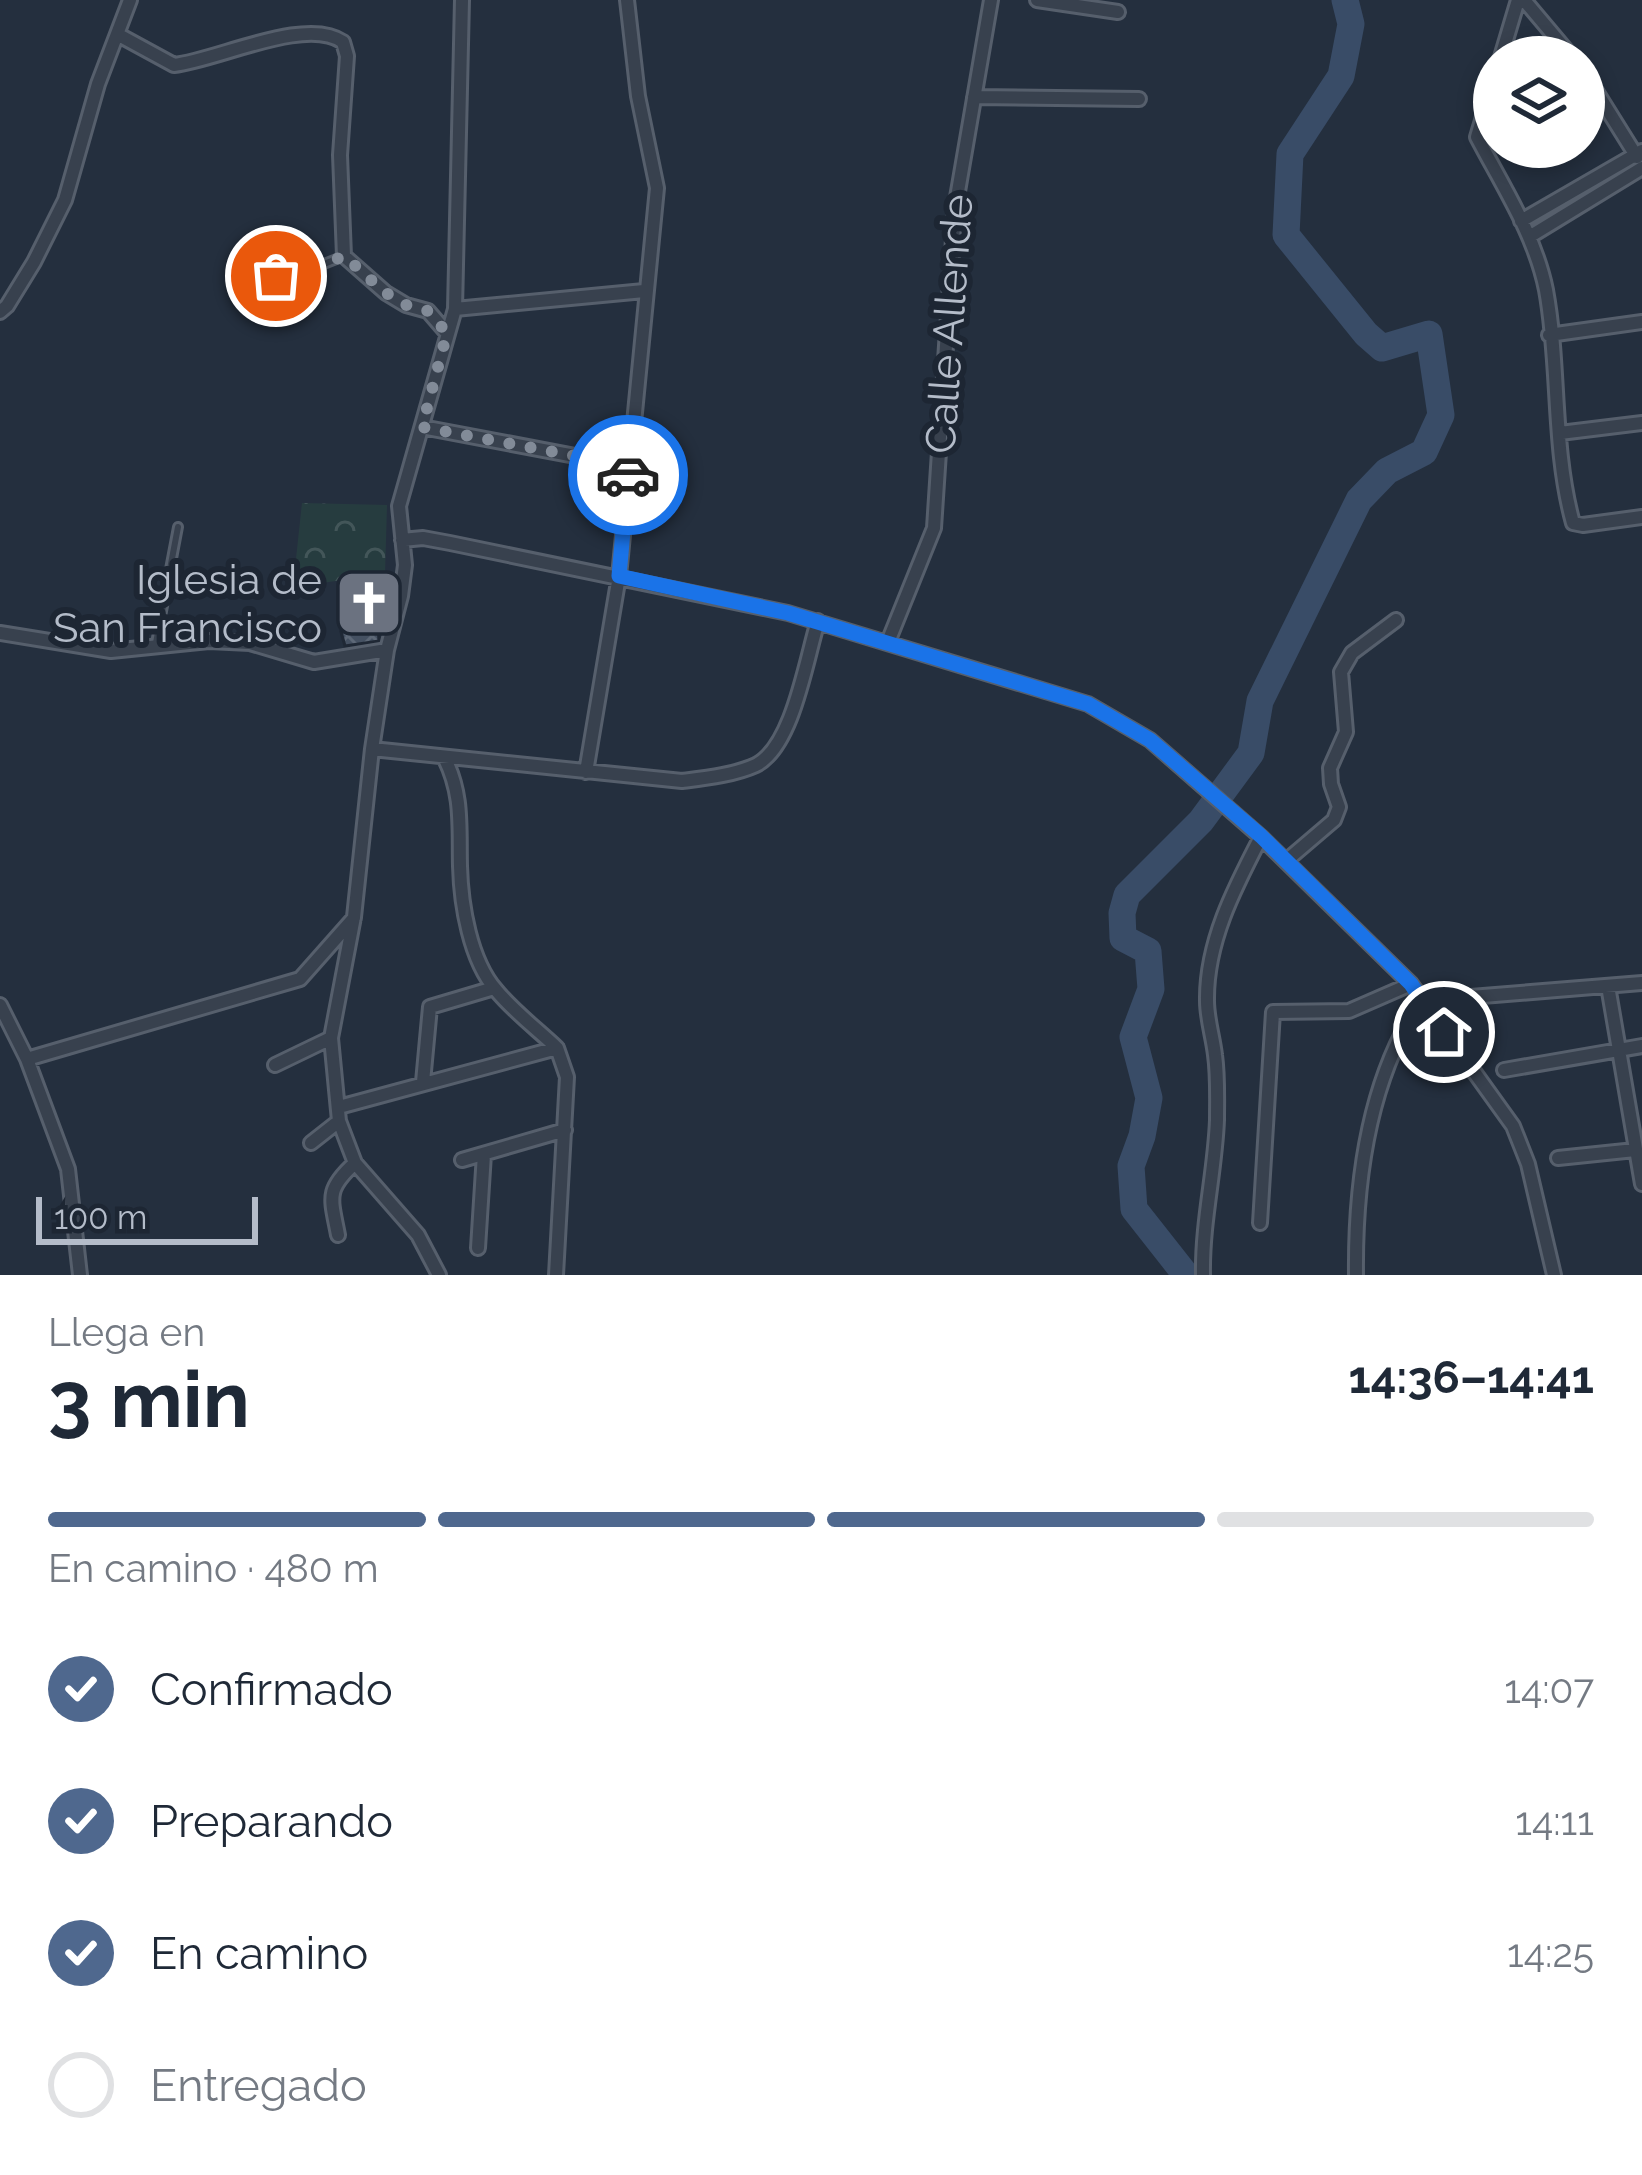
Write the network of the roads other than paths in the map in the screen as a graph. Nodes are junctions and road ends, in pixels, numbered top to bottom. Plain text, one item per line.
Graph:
1 (130, 0) edge
2 (462, 0) edge
3 (627, 0) edge
4 (991, 0) edge
5 (1037, 0) edge
6 (1521, 0) edge
7 (1118, 12) dead end
8 (118, 34) junction
9 (1508, 36) edge
10 (1553, 36) edge
11 (974, 97) junction
12 (1139, 99) dead end
13 (1605, 105) edge
14 (1640, 160) edge
15 (1494, 168) edge
16 (1521, 221) junction
17 (1529, 237) junction
18 (344, 256) junction
19 (276, 276) dead end
20 (644, 291) junction
21 (455, 309) junction
22 (0, 312) edge
23 (1642, 322) edge
24 (447, 333) junction
25 (1549, 335) junction
26 (1642, 423) edge
27 (422, 427) junction
28 (1559, 433) junction
29 (628, 466) junction
30 (1642, 518) edge
31 (178, 527) dead end
32 (402, 540) junction
33 (619, 576) junction
34 (1396, 620) dead end
35 (818, 621) junction
36 (0, 634) edge
37 (888, 642) junction
38 (155, 646) junction
39 (387, 650) junction
40 (372, 749) junction
41 (444, 757) junction
42 (586, 772) junction
43 (1260, 835) junction
44 (1286, 861) junction
45 (355, 917) junction
46 (1642, 983) edge
47 (1411, 984) junction
48 (1608, 986) junction
49 (494, 988) junction
50 (1421, 1001) junction
51 (0, 1005) edge
52 (331, 1038) junction
53 (1642, 1046) edge
54 (557, 1048) junction
55 (1616, 1051) junction
56 (27, 1059) junction
57 (275, 1065) dead end
58 (1504, 1070) dead end
59 (423, 1082) junction
60 (339, 1114) junction
61 (565, 1130) junction
62 (311, 1143) dead end
63 (1635, 1150) junction
64 (484, 1154) junction
65 (1558, 1158) dead end
66 (462, 1160) dead end
67 (355, 1163) junction
68 (1642, 1184) edge
69 (1260, 1222) dead end
70 (338, 1234) dead end
71 (478, 1248) dead end
72 (80, 1275) edge
73 (439, 1275) edge
74 (556, 1275) edge
75 (1203, 1275) edge
76 (1356, 1275) edge
77 (1554, 1275) edge

1 - 8 street
2 - 21 street
3 - 20 street
4 - 11 street, Calle Allende
5 - 7 street
6 - 9 street
6 - 10 street
8 - 18 street
8 - 22 street
11 - 12 street
11 - 37 street, Calle Allende
13 - 14 street
14 - 16 street
14 - 17 street
15 - 16 street
16 - 17 street
17 - 25 street
18 - 19 lane
18 - 24 street
20 - 21 street
20 - 29 street
21 - 24 street
23 - 25 street
24 - 27 street
25 - 28 street
26 - 28 street
27 - 29 street
27 - 32 street
28 - 30 street
29 - 33 street
31 - 38 lane
32 - 33 street
32 - 39 street
33 - 35 street
33 - 42 street
34 - 44 street
35 - 37 street
35 - 42 street
36 - 38 street
37 - 43 street
38 - 39 street
39 - 40 street
40 - 41 street
40 - 45 street
41 - 42 street
41 - 49 street
43 - 44 street
43 - 75 street
44 - 47 street
45 - 52 street
45 - 56 street
46 - 48 street
47 - 50 street
47 - 69 street
48 - 50 street
48 - 55 street
49 - 54 street
49 - 59 street
50 - 76 street
50 - 77 street
51 - 56 street
52 - 57 street
52 - 60 street
53 - 55 street
54 - 59 street
54 - 61 street
55 - 58 street
55 - 63 street
56 - 72 street
59 - 60 street
60 - 62 street
60 - 67 street
61 - 64 street
61 - 74 street
63 - 65 street
63 - 68 street
64 - 66 street
64 - 71 street
67 - 70 street
67 - 73 street

